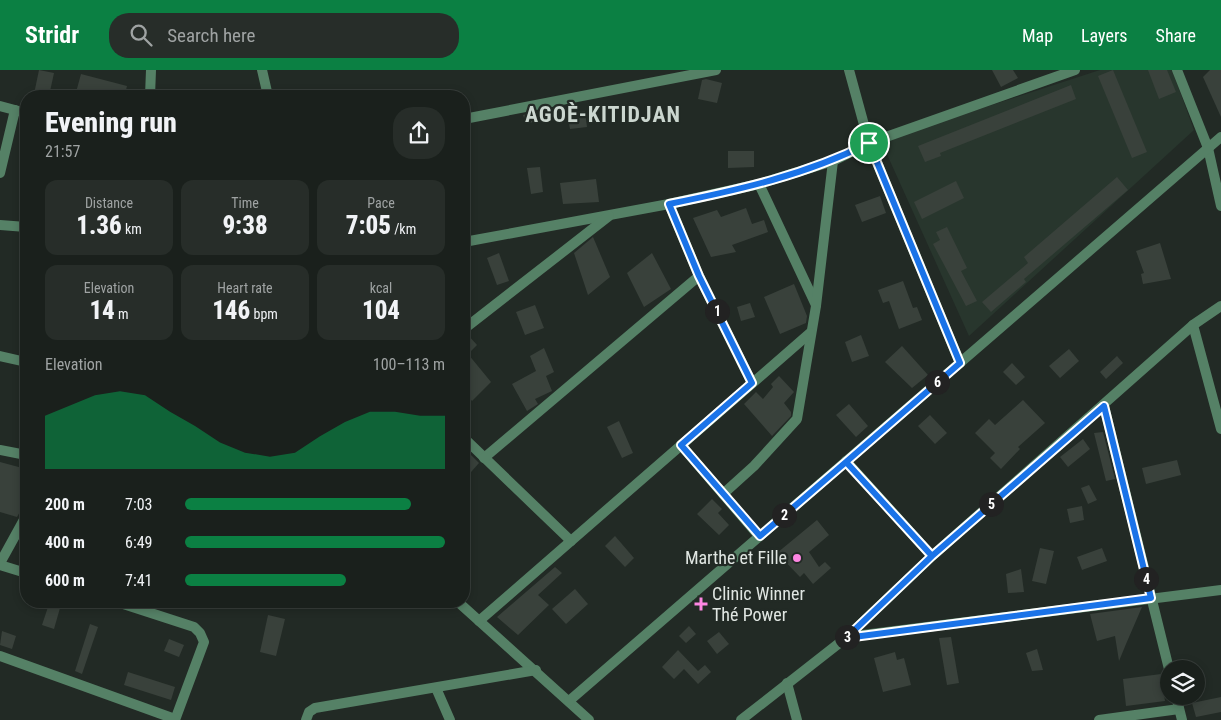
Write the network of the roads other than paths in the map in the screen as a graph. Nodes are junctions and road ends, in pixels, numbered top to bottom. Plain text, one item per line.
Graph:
1 (150, 70) edge
2 (262, 70) edge
3 (716, 70) edge
4 (850, 70) edge
5 (1076, 70) edge
6 (1177, 70) edge
7 (704, 71) edge
8 (150, 90) edge
9 (267, 90) edge
10 (0, 106) edge
11 (14, 110) junction
12 (20, 112) edge
13 (470, 118) edge
14 (1221, 137) edge
15 (869, 143) junction
16 (1208, 148) junction
17 (833, 161) junction
18 (0, 173) edge
19 (759, 184) junction
20 (669, 204) junction
21 (1221, 206) edge
22 (610, 214) junction
23 (0, 225) edge
24 (20, 227) edge
25 (470, 241) edge
26 (699, 276) junction
27 (816, 306) junction
28 (1221, 306) edge
29 (470, 324) edge
30 (1194, 325) junction
31 (810, 332) junction
32 (0, 356) edge
33 (20, 361) edge
34 (960, 363) junction
35 (752, 383) junction
36 (1104, 406) junction
37 (1221, 429) edge
38 (470, 444) edge
39 (681, 445) junction
40 (0, 450) edge
41 (20, 454) edge
42 (484, 458) junction
43 (846, 462) junction
44 (724, 494) junction
45 (20, 527) edge
46 (760, 536) junction
47 (570, 541) junction
48 (932, 556) junction
49 (0, 564) edge
50 (20, 572) edge
51 (1221, 590) edge
52 (1151, 598) junction
53 (136, 608) edge
54 (465, 608) edge
55 (479, 621) junction
56 (846, 638) junction
57 (0, 656) edge
58 (1167, 660) edge
59 (536, 670) junction
60 (787, 683) junction
61 (436, 688) junction
62 (569, 701) junction
63 (1178, 705) edge
64 (1179, 709) junction
65 (175, 720) edge
66 (306, 720) edge
67 (450, 720) edge
68 (589, 720) edge
69 (741, 720) edge
70 (797, 720) edge
71 (1099, 720) edge
72 (1182, 720) edge

1 - 8 street
2 - 9 street
3 - 7 street
4 - 15 street
5 - 15 street
6 - 16 street
7 - 13 street
10 - 11 street
11 - 12 street
11 - 18 street
14 - 16 street
15 - 17 street
15 - 34 street
16 - 21 street
16 - 34 street
17 - 19 street
17 - 27 street
19 - 20 street
19 - 27 street
20 - 22 street
20 - 26 street
22 - 25 street
22 - 29 street
23 - 24 street
26 - 35 street
26 - 42 street
27 - 31 street
28 - 30 street
30 - 36 street
30 - 37 street
31 - 35 street
31 - 44 street
32 - 33 street
34 - 43 street
35 - 39 street
36 - 48 street
36 - 52 street
38 - 42 street
39 - 44 street
39 - 47 street
40 - 41 street
42 - 47 street
43 - 46 street
43 - 48 street
44 - 46 street
45 - 49 street
46 - 62 street
47 - 55 street
48 - 56 street
49 - 50 street
51 - 52 street
52 - 56 street
52 - 58 street
53 - 65 street
54 - 55 street
55 - 59 street
56 - 60 street
57 - 65 street
59 - 61 street
59 - 62 street
60 - 69 street
60 - 70 street
61 - 66 street
61 - 67 street
62 - 68 street
63 - 64 street
64 - 71 street
64 - 72 street

